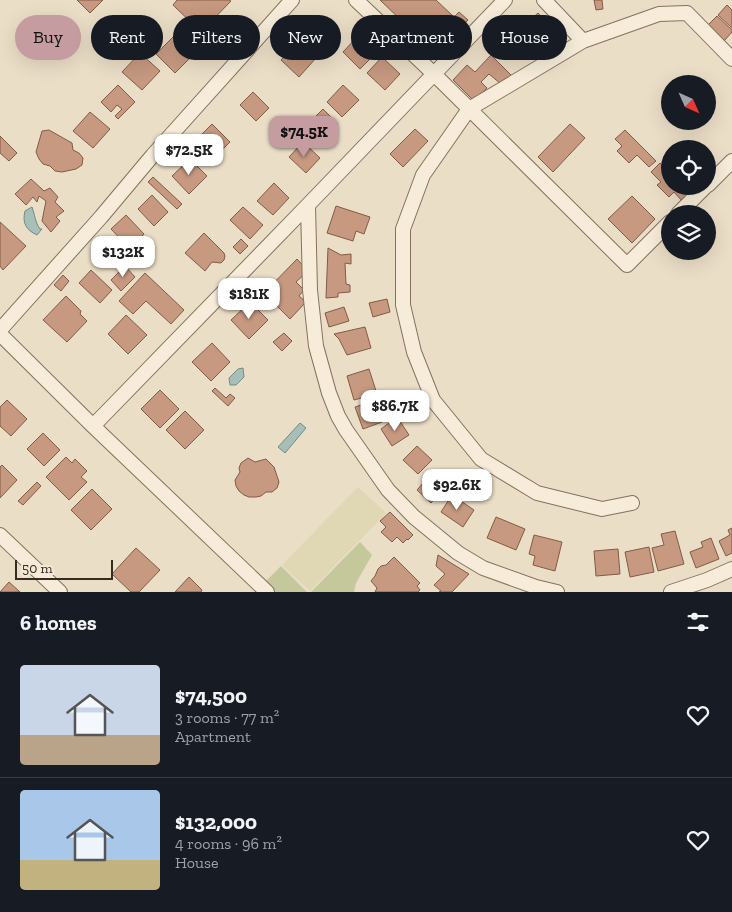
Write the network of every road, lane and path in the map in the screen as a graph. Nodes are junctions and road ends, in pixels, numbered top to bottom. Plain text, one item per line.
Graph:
1 (292, 0) edge
2 (356, 0) edge
3 (505, 0) edge
4 (544, 0) edge
5 (583, 41) junction
6 (732, 59) edge
7 (434, 74) junction
8 (469, 109) junction
9 (732, 161) edge
10 (716, 177) edge
11 (698, 195) edge
12 (308, 205) junction
13 (687, 205) edge
14 (661, 231) edge
15 (0, 330) edge
16 (0, 334) edge
17 (93, 426) junction
18 (632, 503) dead end
19 (0, 535) edge
20 (732, 569) edge
21 (60, 592) edge
22 (267, 592) edge
23 (557, 592) edge
24 (671, 592) edge

1 - 15 street
2 - 7 street
3 - 7 street
4 - 5 street
5 - 6 street
5 - 8 street
7 - 8 street
7 - 12 street
8 - 14 street
8 - 18 street
9 - 10 street
11 - 13 street
12 - 17 street
12 - 23 street
16 - 17 street
17 - 22 street
19 - 21 street
20 - 24 street

